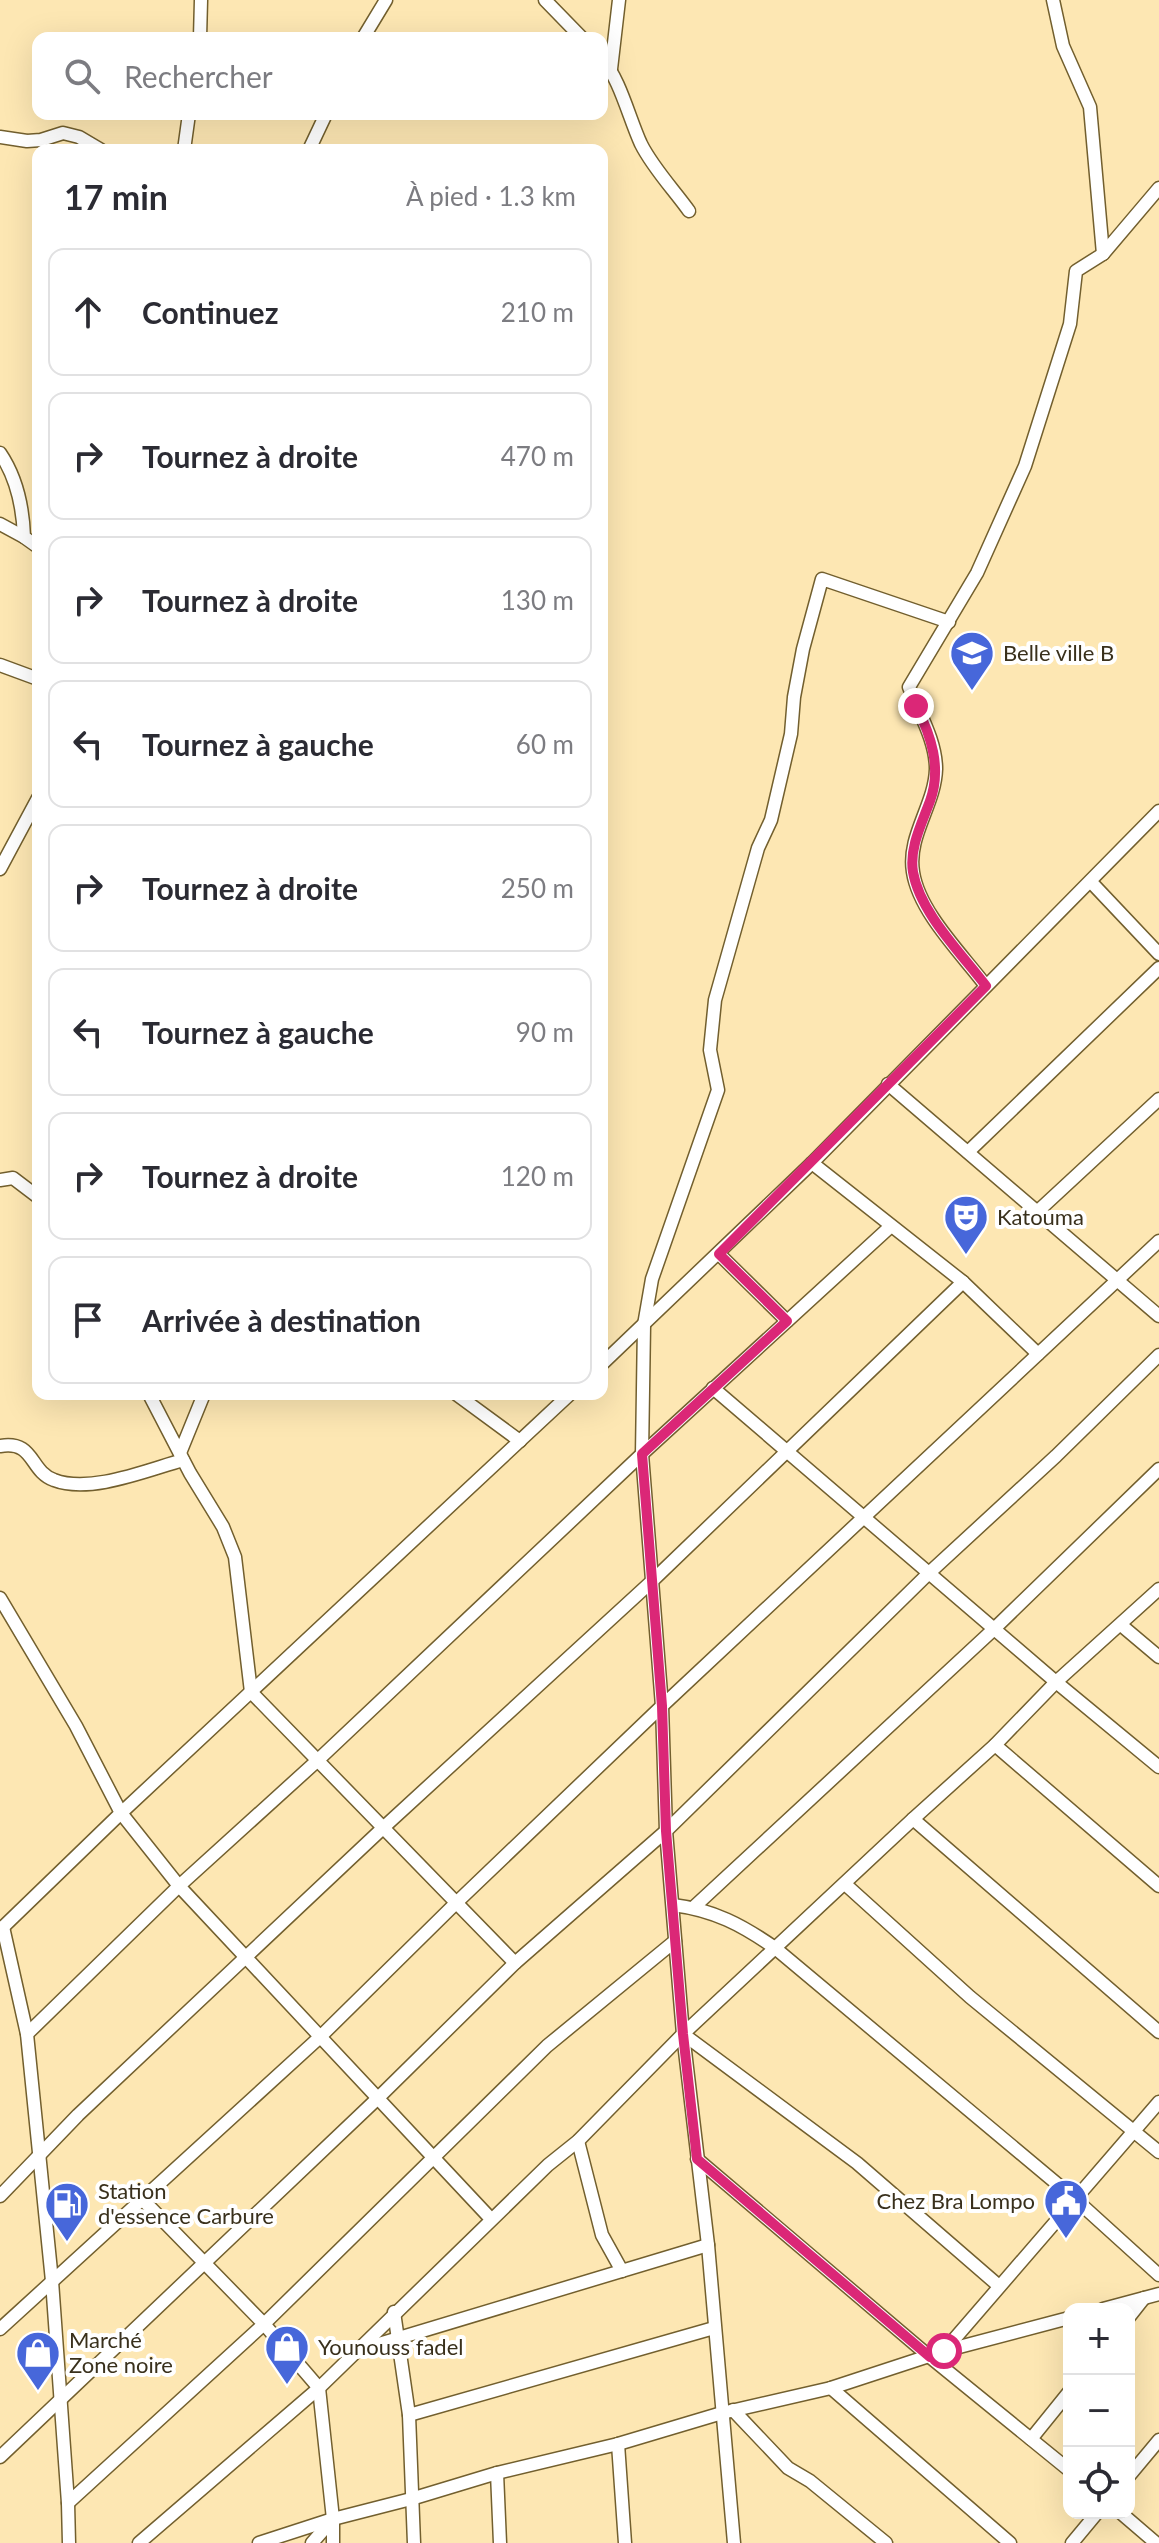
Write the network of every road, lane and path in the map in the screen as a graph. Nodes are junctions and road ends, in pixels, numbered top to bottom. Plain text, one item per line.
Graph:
1 (201, 0) edge
2 (386, 0) edge
3 (545, 0) edge
4 (619, 0) edge
5 (1053, 0) edge
6 (200, 32) edge
7 (367, 32) edge
8 (576, 32) edge
9 (608, 59) edge
10 (608, 66) edge
11 (188, 120) edge
12 (323, 120) edge
13 (0, 137) edge
14 (91, 144) edge
15 (185, 144) edge
16 (312, 144) edge
17 (1159, 188) edge
18 (689, 211) dead end
19 (1103, 254) junction
20 (0, 453) edge
21 (0, 524) edge
22 (24, 537) junction
23 (32, 543) edge
24 (949, 622) junction
25 (0, 665) edge
26 (32, 677) edge
27 (32, 809) edge
28 (1159, 811) edge
29 (0, 869) edge
30 (1091, 882) junction
31 (1159, 954) edge
32 (1159, 968) edge
33 (986, 986) junction
34 (888, 1084) junction
35 (1159, 1099) edge
36 (968, 1152) junction
37 (812, 1163) junction
38 (0, 1180) edge
39 (32, 1192) edge
40 (1037, 1212) junction
41 (891, 1226) junction
42 (1159, 1241) edge
43 (719, 1254) junction
44 (1116, 1280) junction
45 (963, 1282) junction
46 (1159, 1316) edge
47 (787, 1321) junction
48 (644, 1325) junction
49 (1038, 1354) junction
50 (1159, 1355) edge
51 (608, 1358) edge
52 (713, 1388) junction
53 (152, 1400) edge
54 (202, 1400) edge
55 (464, 1400) edge
56 (564, 1400) edge
57 (520, 1441) junction
58 (0, 1446) edge
59 (786, 1450) junction
60 (642, 1454) junction
61 (181, 1456) junction
62 (1159, 1469) edge
63 (864, 1518) junction
64 (929, 1573) junction
65 (650, 1583) junction
66 (1159, 1589) edge
67 (0, 1598) edge
68 (1121, 1625) junction
69 (994, 1629) junction
70 (1159, 1657) edge
71 (1056, 1682) junction
72 (251, 1692) junction
73 (662, 1706) junction
74 (995, 1745) junction
75 (318, 1760) junction
76 (1159, 1767) edge
77 (121, 1813) junction
78 (913, 1819) junction
79 (384, 1827) junction
80 (666, 1831) junction
81 (845, 1884) junction
82 (179, 1886) junction
83 (1159, 1886) edge
84 (455, 1904) junction
85 (673, 1905) junction
86 (694, 1907) junction
87 (2, 1925) edge
88 (675, 1941) junction
89 (775, 1948) junction
90 (246, 1957) junction
91 (515, 1963) junction
92 (1159, 2032) edge
93 (27, 2034) junction
94 (683, 2034) junction
95 (320, 2037) junction
96 (378, 2098) junction
97 (1159, 2102) edge
98 (1135, 2131) junction
99 (578, 2141) junction
100 (1159, 2152) edge
101 (433, 2157) junction
102 (38, 2159) junction
103 (697, 2159) junction
104 (0, 2196) edge
105 (1074, 2198) junction
106 (143, 2200) junction
107 (491, 2219) junction
108 (708, 2245) junction
109 (204, 2263) junction
110 (622, 2271) junction
111 (1159, 2275) edge
112 (52, 2281) junction
113 (999, 2286) junction
114 (1159, 2294) edge
115 (1145, 2297) junction
116 (1124, 2303) edge
117 (1135, 2310) edge
118 (394, 2312) junction
119 (1063, 2320) edge
120 (264, 2324) junction
121 (714, 2328) junction
122 (0, 2329) edge
123 (400, 2339) junction
124 (359, 2350) junction
125 (944, 2351) junction
126 (930, 2357) junction
127 (319, 2388) junction
128 (831, 2388) junction
129 (1063, 2399) edge
130 (60, 2401) junction
131 (727, 2411) junction
132 (409, 2415) junction
133 (1031, 2439) junction
134 (1159, 2440) edge
135 (618, 2444) junction
136 (0, 2457) edge
137 (1063, 2465) edge
138 (1135, 2469) edge
139 (497, 2473) junction
140 (411, 2499) junction
141 (68, 2503) junction
142 (333, 2519) junction
143 (1092, 2519) edge
144 (1128, 2519) edge
145 (69, 2543) edge
146 (139, 2543) edge
147 (259, 2543) edge
148 (312, 2543) edge
149 (333, 2543) edge
150 (414, 2543) edge
151 (500, 2543) edge
152 (625, 2543) edge
153 (734, 2543) edge
154 (886, 2543) edge
155 (1010, 2543) edge
156 (1072, 2543) edge
157 (1156, 2543) edge

1 - 6 street
2 - 7 street
3 - 8 street
4 - 9 street
5 - 19 street
10 - 18 street
11 - 15 street
12 - 16 street
13 - 14 street
17 - 19 street
19 - 24 street
20 - 22 street
21 - 22 street
22 - 23 street
24 - 33 street
24 - 48 street
25 - 26 street
27 - 29 street
28 - 30 street
30 - 31 street
30 - 33 street
32 - 36 street
33 - 34 street
34 - 36 street
34 - 37 street
35 - 40 street
36 - 40 street
37 - 41 street
37 - 43 street
38 - 39 street
40 - 44 street
41 - 45 street
41 - 47 street
42 - 44 street
43 - 47 street
43 - 48 street
44 - 46 street
44 - 49 street
45 - 49 street
45 - 59 street
47 - 52 street
48 - 51 street
48 - 60 street
49 - 63 street
50 - 64 street
52 - 59 street
52 - 60 street
53 - 61 street
54 - 61 street
55 - 57 street
56 - 57 street
57 - 72 street
58 - 61 street
59 - 63 street
59 - 65 street
60 - 65 street
60 - 75 street
61 - 72 street
62 - 69 street
63 - 64 street
63 - 73 street
64 - 69 street
64 - 80 street
65 - 73 street
65 - 79 street
66 - 68 street
67 - 77 street
68 - 70 street
68 - 71 street
69 - 71 street
69 - 86 street
71 - 74 street
71 - 76 street
72 - 75 street
72 - 77 street
73 - 80 street
73 - 84 street
74 - 78 street
74 - 83 street
75 - 79 street
75 - 82 street
77 - 82 street
77 - 87 street
78 - 81 street
78 - 92 street
79 - 84 street
79 - 90 street
80 - 85 street
80 - 91 street
81 - 89 street
81 - 98 street
82 - 90 street
82 - 93 street
84 - 91 street
84 - 95 street
85 - 86 street
85 - 88 street
86 - 89 street
87 - 93 street
88 - 94 street
88 - 101 street
89 - 94 street
89 - 105 street
90 - 95 street
90 - 102 street
91 - 96 street
93 - 102 street
94 - 99 street
94 - 103 street
94 - 113 street
95 - 96 street
95 - 106 street
96 - 101 street
96 - 109 street
97 - 98 street
98 - 100 street
98 - 105 street
99 - 107 street
99 - 110 street
101 - 107 street
101 - 120 street
102 - 104 street
102 - 112 street
103 - 108 street
103 - 126 street
105 - 111 street
105 - 113 street
106 - 109 street
106 - 112 street
107 - 118 street
108 - 110 street
108 - 121 street
109 - 120 street
109 - 130 street
110 - 123 street
112 - 122 street
112 - 130 street
113 - 125 street
114 - 115 street
115 - 116 street
115 - 117 street
118 - 123 street
118 - 124 street
119 - 125 street
120 - 127 street
120 - 141 street
121 - 131 street
121 - 132 street
123 - 124 street
123 - 132 street
124 - 127 street
125 - 126 street
126 - 128 street
126 - 133 street
127 - 142 street
127 - 146 street
128 - 131 street
128 - 155 street
129 - 133 street
130 - 136 street
130 - 141 street
131 - 135 street
131 - 153 street
131 - 154 street
132 - 140 street
133 - 137 street
134 - 138 street
135 - 139 street
135 - 152 street
139 - 140 street
139 - 151 street
140 - 142 street
140 - 150 street
141 - 145 street
142 - 147 street
142 - 148 street
142 - 149 street
143 - 156 street
144 - 157 street

